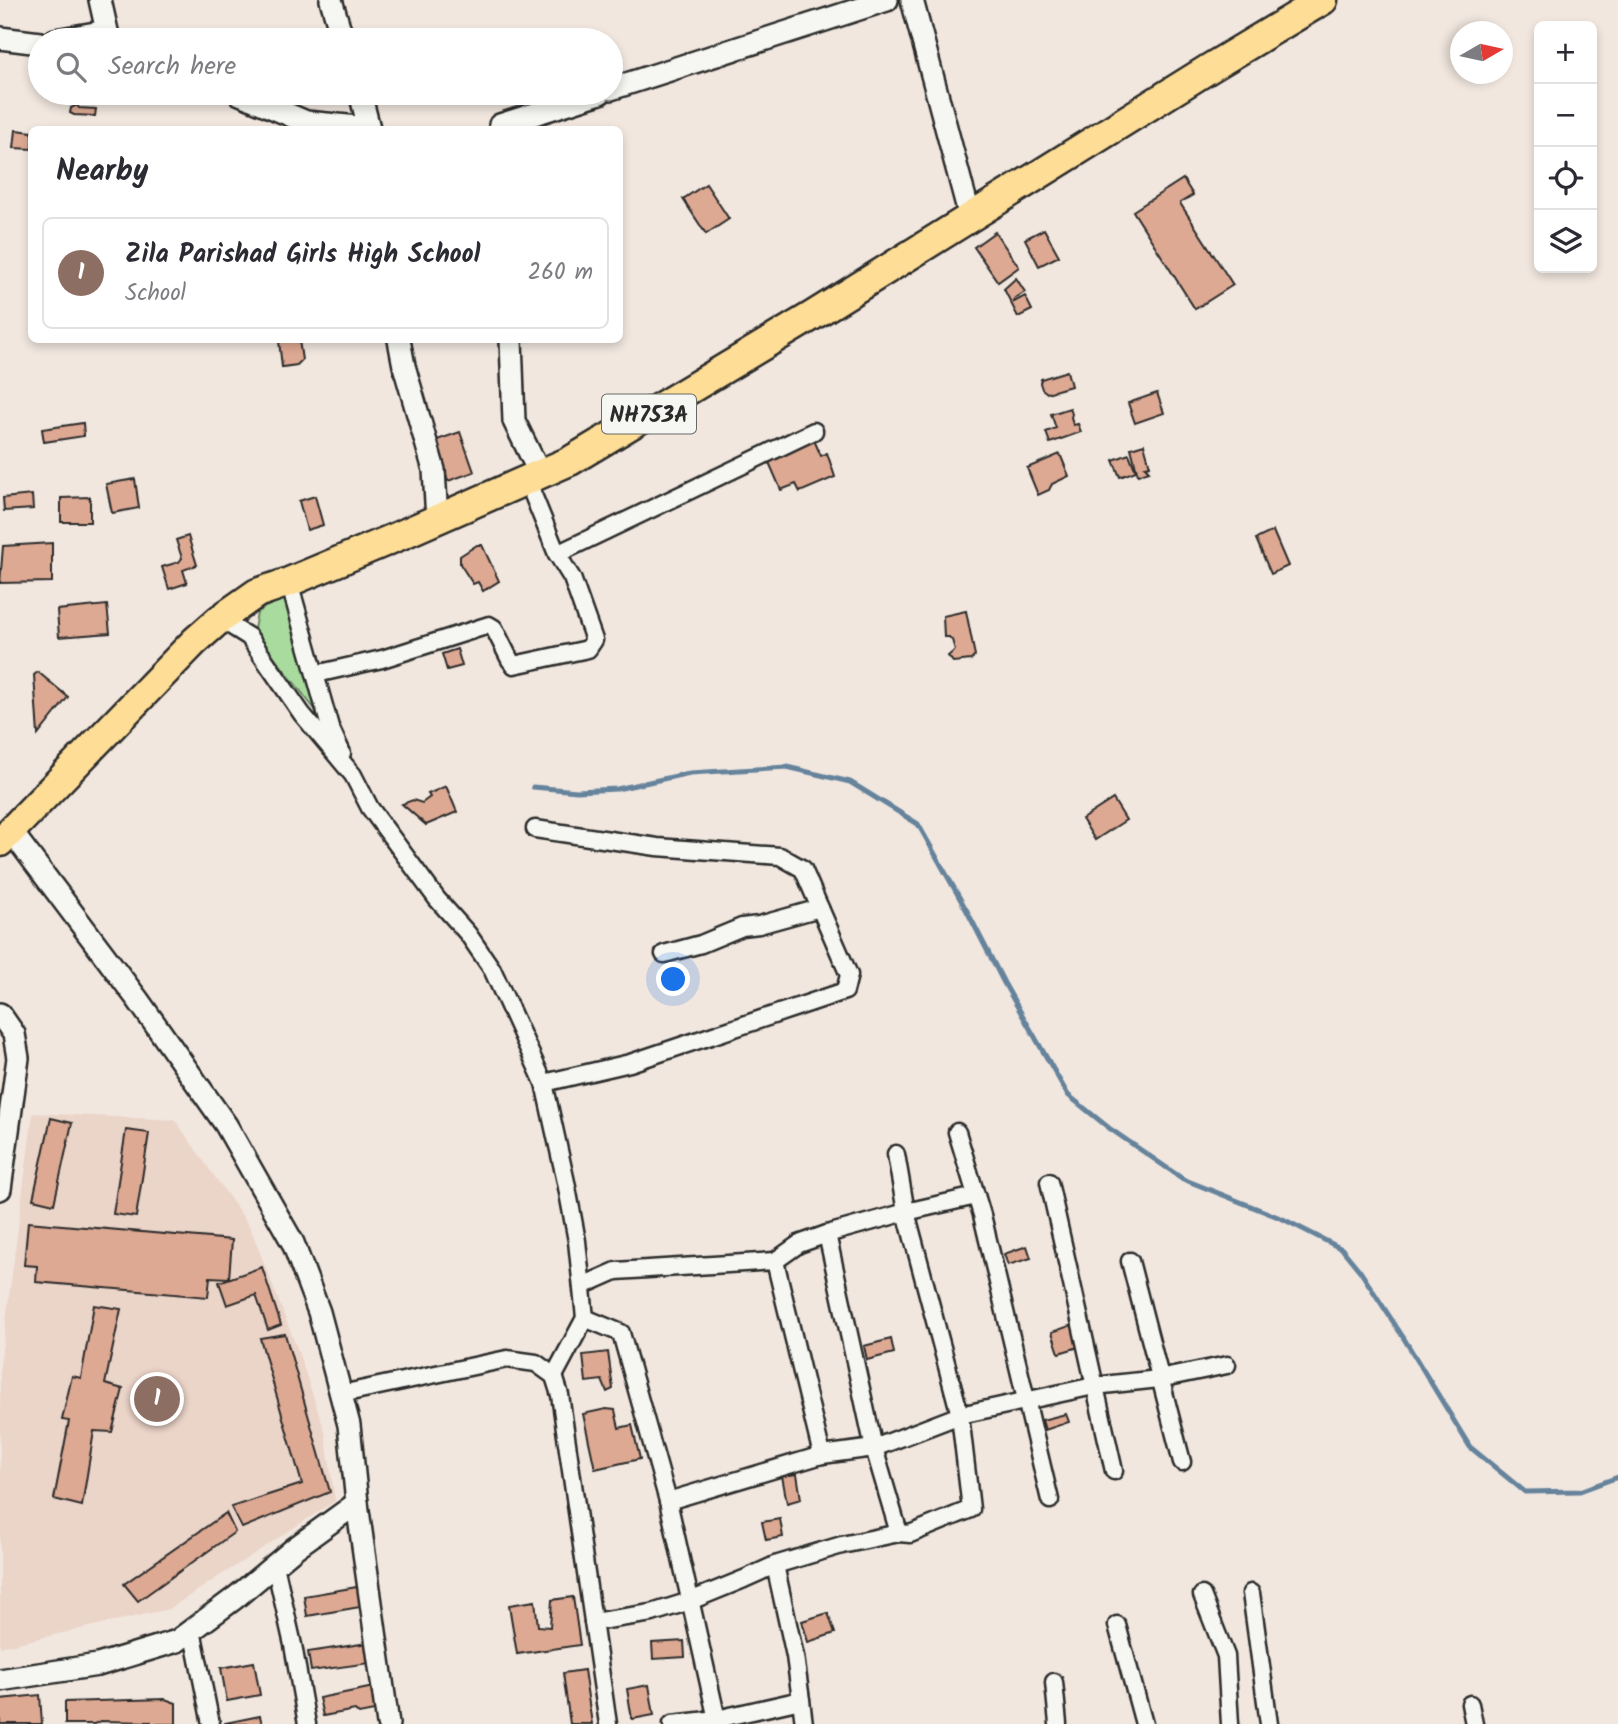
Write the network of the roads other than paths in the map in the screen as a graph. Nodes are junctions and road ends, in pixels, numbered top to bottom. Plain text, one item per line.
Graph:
1 (100, 0) edge
2 (331, 0) edge
3 (887, 0) edge
4 (912, 0) edge
5 (1323, 0) edge
6 (106, 28) edge
7 (340, 28) edge
8 (0, 38) edge
9 (28, 42) edge
10 (623, 85) edge
11 (266, 105) edge
12 (363, 105) edge
13 (562, 105) edge
14 (342, 126) edge
15 (368, 126) edge
16 (500, 126) edge
17 (971, 217) junction
18 (400, 343) edge
19 (511, 343) edge
20 (814, 431) dead end
21 (533, 477) junction
22 (438, 519) junction
23 (557, 554) junction
24 (289, 582) junction
25 (219, 619) junction
26 (316, 674) junction
27 (353, 775) junction
28 (535, 829) dead end
29 (6, 837) edge
30 (820, 908) junction
31 (664, 954) dead end
32 (0, 1014) edge
33 (544, 1083) junction
34 (957, 1132) dead end
35 (896, 1154) dead end
36 (1049, 1182) dead end
37 (0, 1189) edge
38 (976, 1196) junction
39 (906, 1212) junction
40 (827, 1234) junction
41 (775, 1261) junction
42 (1130, 1261) dead end
43 (582, 1286) junction
44 (585, 1318) junction
45 (1227, 1365) dead end
46 (554, 1376) junction
47 (1160, 1378) junction
48 (1094, 1386) junction
49 (341, 1394) junction
50 (1026, 1401) junction
51 (961, 1415) junction
52 (874, 1448) junction
53 (822, 1455) junction
54 (1182, 1462) dead end
55 (1114, 1471) dead end
56 (1050, 1500) dead end
57 (668, 1501) junction
58 (357, 1503) junction
59 (899, 1533) junction
60 (275, 1565) junction
61 (775, 1565) junction
62 (1251, 1593) dead end
63 (1202, 1595) dead end
64 (690, 1601) junction
65 (593, 1622) junction
66 (1117, 1625) dead end
67 (192, 1630) junction
68 (0, 1680) edge
69 (1054, 1682) dead end
70 (801, 1700) junction
71 (1470, 1704) dead end
72 (718, 1721) edge
73 (211, 1724) edge
74 (307, 1724) edge
75 (388, 1724) edge
76 (608, 1724) edge
77 (672, 1724) edge
78 (804, 1724) edge
79 (1058, 1724) edge
80 (1144, 1724) edge
81 (1230, 1724) edge
82 (1269, 1724) edge
83 (1474, 1724) edge

1 - 6 street
2 - 7 street
3 - 10 street
4 - 17 street
5 - 17 highway, NH753A
8 - 9 street
11 - 14 street
12 - 15 street
13 - 16 street
17 - 21 highway, NH753A
18 - 22 street
19 - 21 street
20 - 23 street
21 - 22 highway, NH753A
21 - 23 street
22 - 24 highway, NH753A
23 - 26 street
24 - 25 highway, NH753A
24 - 26 street
25 - 27 street
25 - 29 highway, NH753A
26 - 27 street
27 - 33 street
28 - 30 street
29 - 49 street
30 - 31 street
30 - 33 street
32 - 37 street
33 - 43 street
34 - 38 street
35 - 39 street
36 - 48 street
38 - 39 street
38 - 50 street
39 - 40 street
39 - 51 street
40 - 41 street
40 - 52 street
41 - 43 street
41 - 53 street
42 - 47 street
43 - 44 street
44 - 46 street
44 - 57 street
45 - 47 street
46 - 49 street
46 - 65 street
47 - 48 street
47 - 54 street
48 - 50 street
48 - 55 street
49 - 58 street
50 - 51 street
50 - 56 street
51 - 52 street
51 - 59 street
52 - 53 street
52 - 59 street
53 - 57 street
57 - 64 street
58 - 60 street
58 - 75 street
59 - 61 street
60 - 67 street
60 - 74 street
61 - 64 street
61 - 70 street
62 - 82 street
63 - 81 street
64 - 65 street
64 - 72 street
65 - 76 street
66 - 80 street
67 - 68 street
67 - 73 street
69 - 79 street
70 - 72 street
70 - 78 street
71 - 83 street
72 - 77 street

